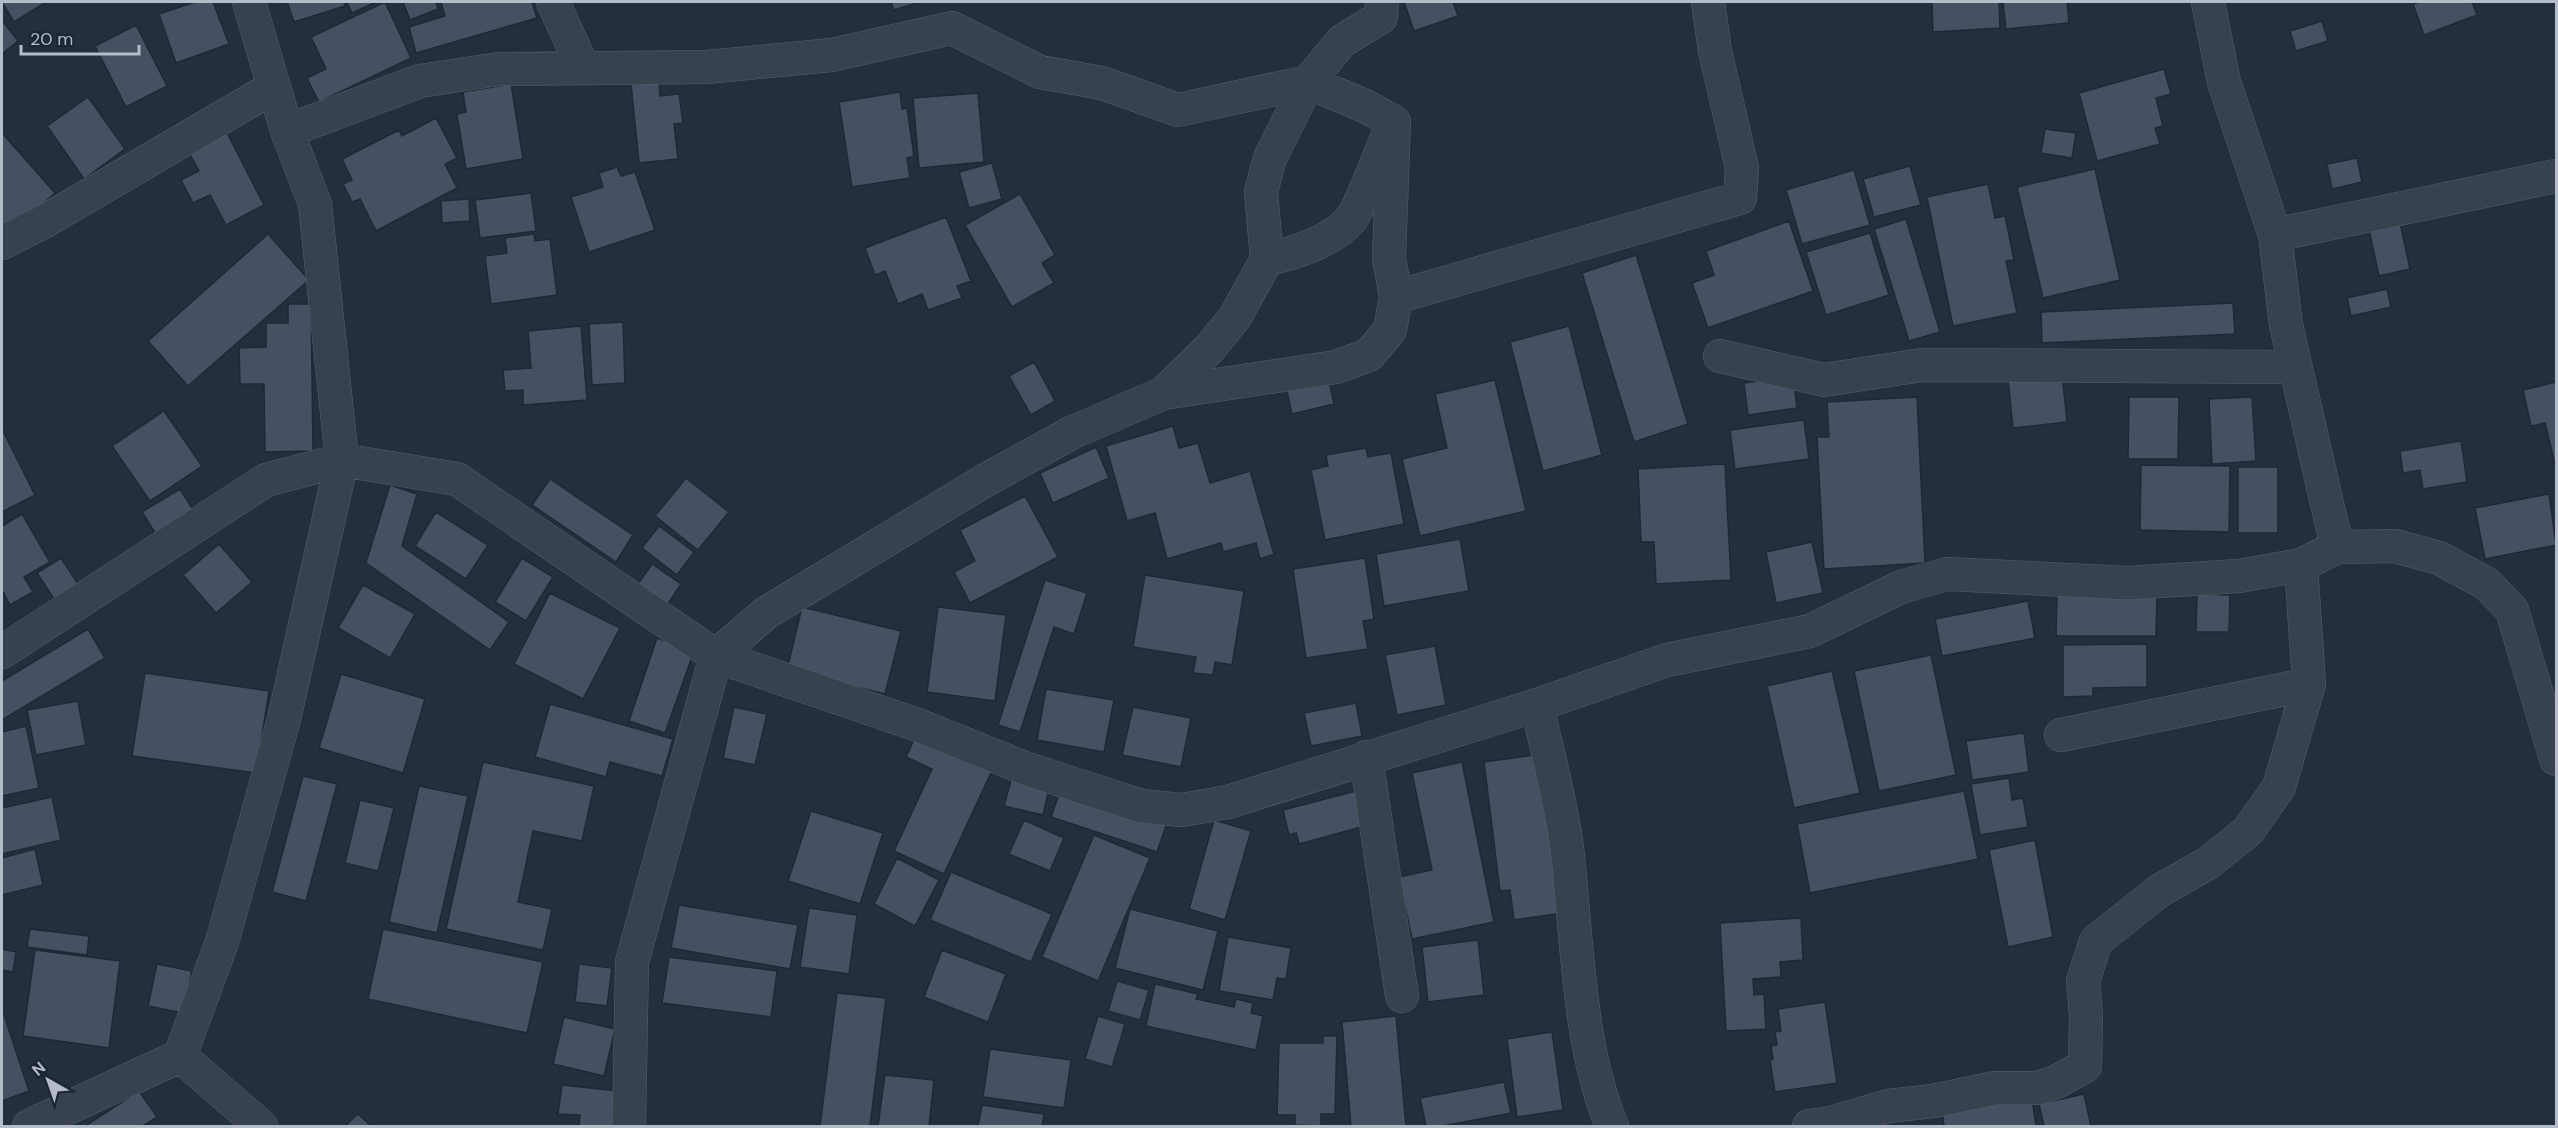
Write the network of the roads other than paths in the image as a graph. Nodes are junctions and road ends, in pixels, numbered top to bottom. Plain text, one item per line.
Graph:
1 (249, 2) edge
2 (553, 2) edge
3 (1382, 2) edge
4 (1708, 2) edge
5 (2208, 2) edge
6 (583, 68) junction
7 (1308, 82) junction
8 (274, 87) junction
9 (1394, 122) junction
10 (287, 131) junction
11 (2556, 176) edge
12 (2275, 235) junction
13 (2, 243) edge
14 (1267, 259) junction
15 (1396, 297) junction
16 (1720, 356) dead end
17 (2295, 367) junction
18 (1164, 393) junction
19 (342, 460) junction
20 (2337, 547) junction
21 (2301, 565) junction
22 (2, 650) edge
23 (716, 656) junction
24 (2309, 684) junction
25 (1537, 705) junction
26 (2061, 735) dead end
27 (1366, 757) junction
28 (2556, 759) edge
29 (1402, 996) dead end
30 (180, 1056) junction
31 (1824, 1125) edge
32 (28, 1126) edge
33 (261, 1126) edge
34 (629, 1126) edge
35 (1612, 1126) edge

1 - 8 street
2 - 6 street
3 - 7 street
4 - 15 street
5 - 12 street
6 - 7 street
6 - 10 street
7 - 9 street
7 - 14 street
8 - 10 street
8 - 13 street
9 - 14 street
9 - 15 street
10 - 19 street
11 - 12 street
12 - 17 street
14 - 18 street
15 - 18 street
16 - 17 street
17 - 20 street
18 - 23 street
19 - 22 street
19 - 23 street
19 - 30 street
20 - 21 street
20 - 28 street
21 - 24 street
21 - 25 street
23 - 27 street
23 - 34 street
24 - 26 street
24 - 31 street
25 - 27 street
25 - 35 street
27 - 29 street
30 - 32 street
30 - 33 street

